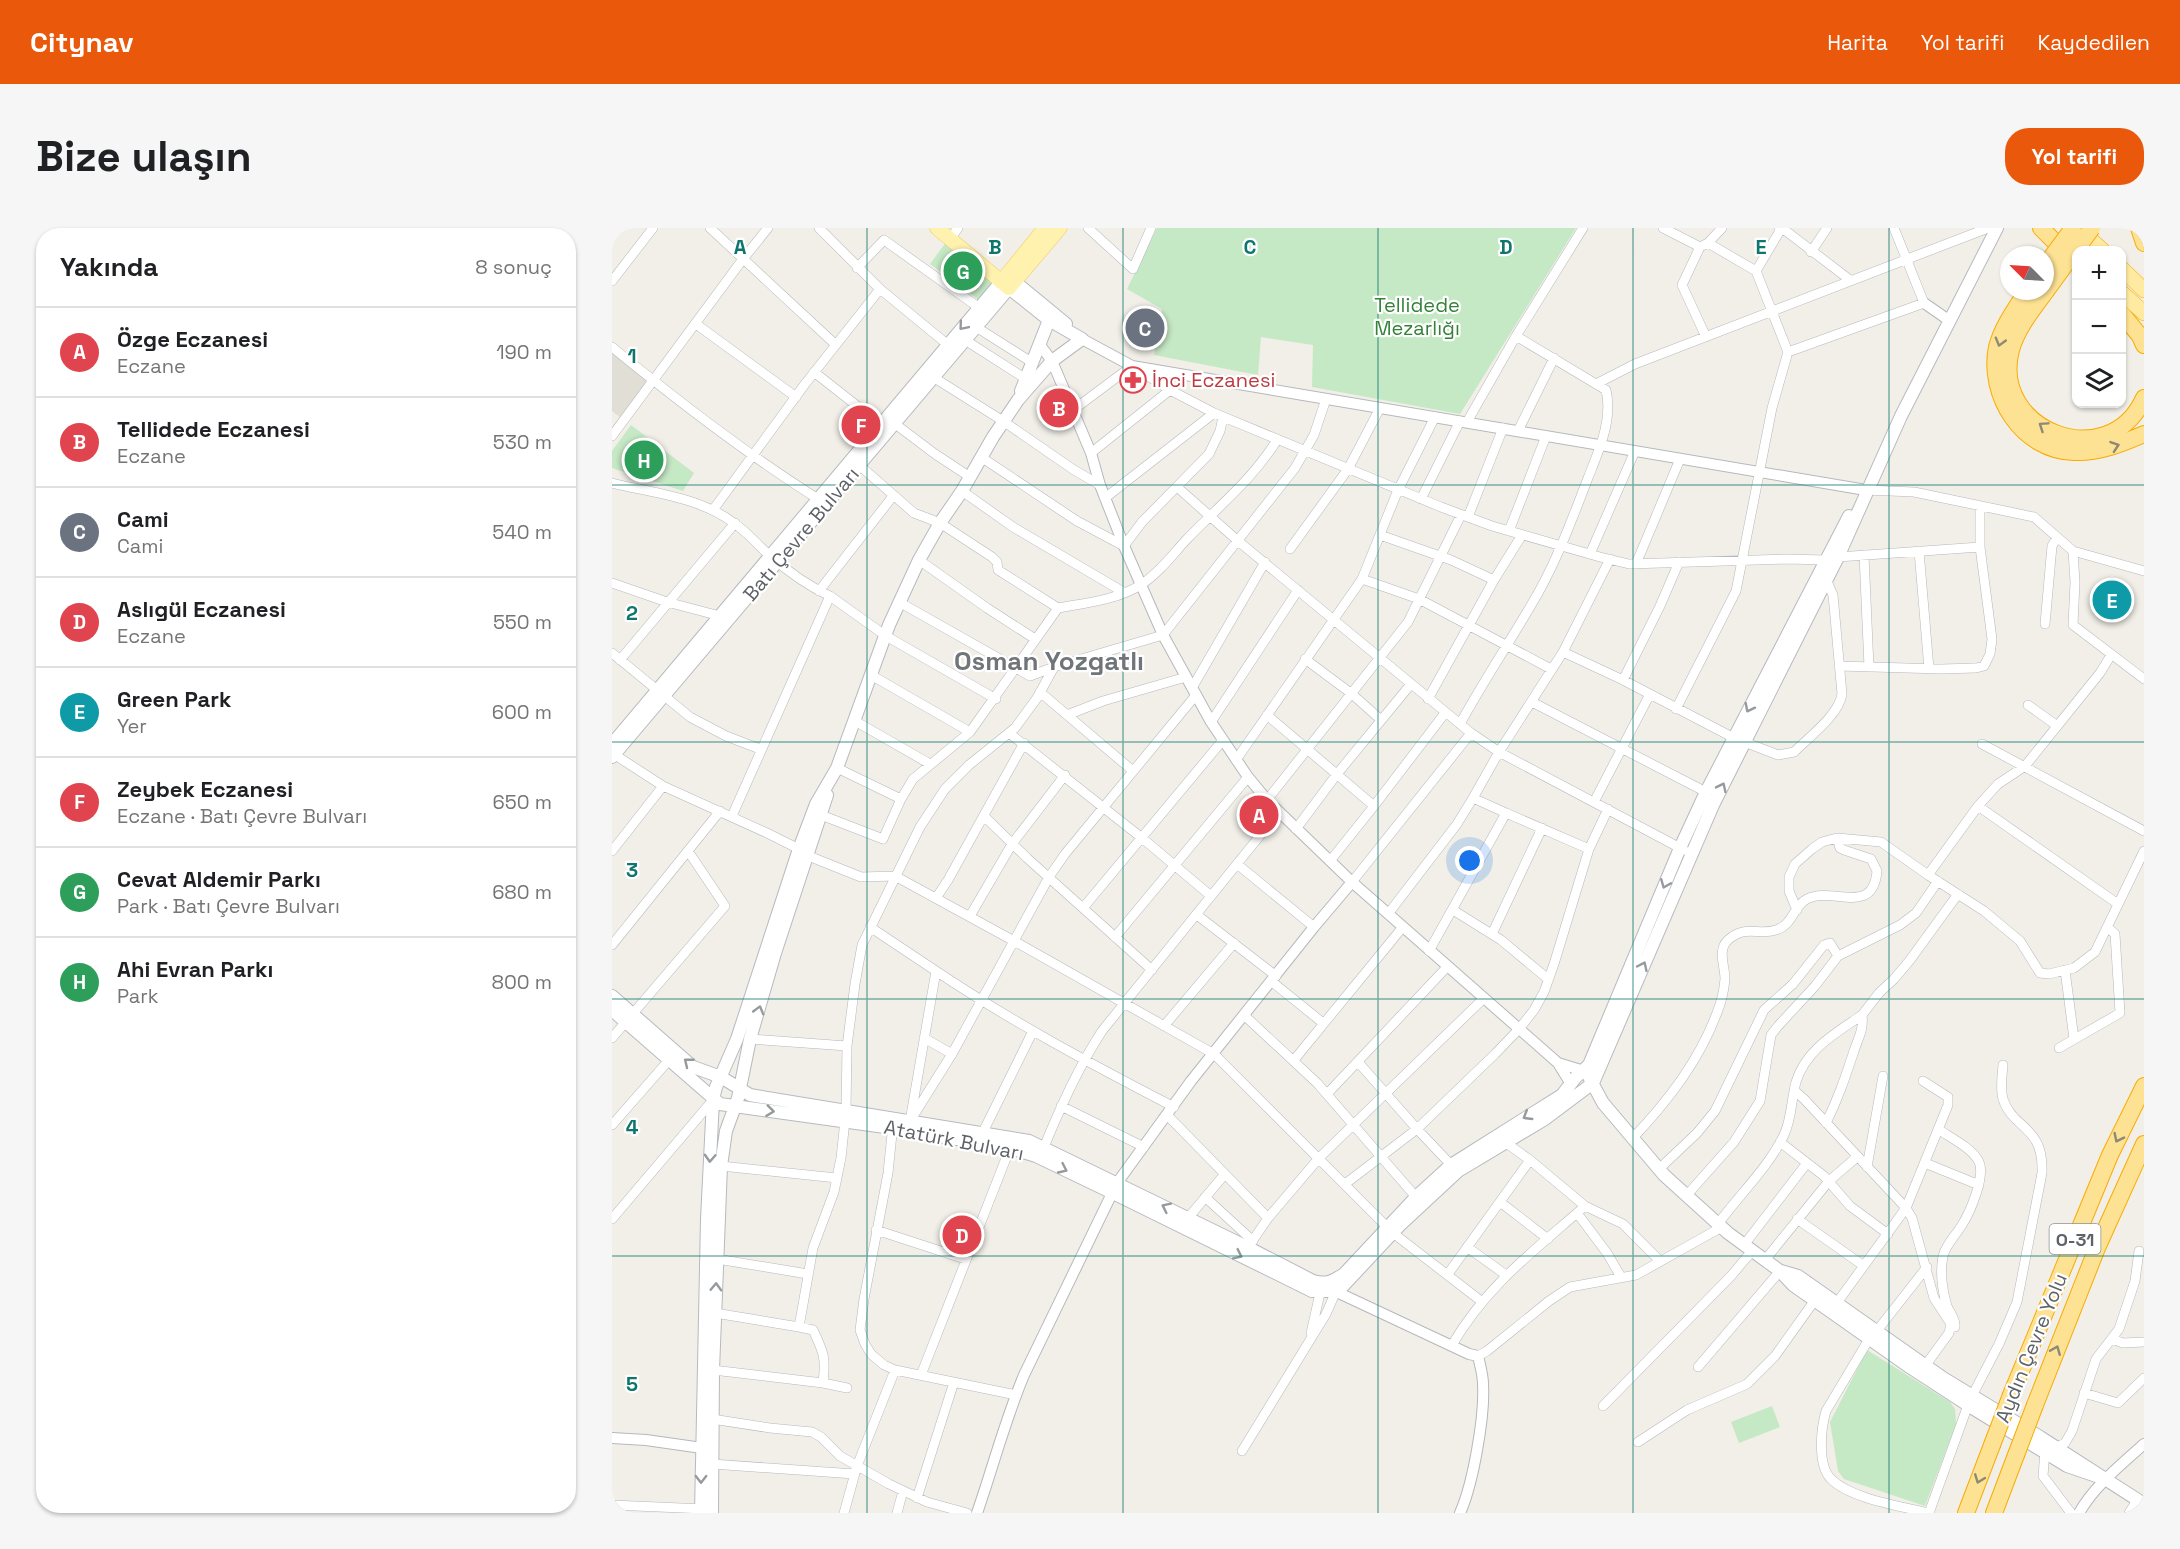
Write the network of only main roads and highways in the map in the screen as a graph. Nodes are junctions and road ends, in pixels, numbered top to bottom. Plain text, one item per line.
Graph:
1 (937, 228) edge
2 (1045, 228) edge
3 (1060, 228) edge
4 (1997, 228) edge
5 (2042, 228) edge
6 (2049, 228) edge
7 (2073, 228) edge
8 (2078, 228) edge
9 (2092, 228) edge
10 (2139, 228) edge
11 (953, 232) edge
12 (2144, 243) edge
13 (2098, 246) edge
14 (2072, 248) edge
15 (2054, 254) edge
16 (2072, 259) edge
17 (2126, 274) edge
18 (2054, 280) edge
19 (1008, 282) junction
20 (2144, 290) edge
21 (2126, 297) edge
22 (2021, 300) edge
23 (2040, 300) edge
24 (2144, 313) edge
25 (1051, 316) junction
26 (2126, 320) edge
27 (2144, 345) edge
28 (2144, 398) edge
29 (1018, 400) junction
30 (2144, 434) edge
31 (854, 463) junction
32 (1866, 490) junction
33 (773, 558) junction
34 (660, 694) junction
35 (1739, 740) junction
36 (612, 752) edge
37 (830, 782) junction
38 (1685, 851) junction
39 (802, 852) junction
40 (612, 996) edge
41 (612, 1010) edge
42 (630, 1018) junction
43 (1584, 1071) junction
44 (721, 1077) junction
45 (1593, 1083) junction
46 (1571, 1084) junction
47 (2144, 1086) edge
48 (739, 1088) junction
49 (1581, 1093) junction
50 (713, 1100) junction
51 (1603, 1103) junction
52 (735, 1107) junction
53 (846, 1116) junction
54 (893, 1123) junction
55 (1500, 1138) junction
56 (1012, 1142) junction
57 (2144, 1144) edge
58 (1455, 1168) junction
59 (1115, 1188) junction
60 (1390, 1230) junction
61 (1780, 1271) junction
62 (1334, 1286) junction
63 (1872, 1335) junction
64 (1970, 1401) junction
65 (706, 1449) junction
66 (2141, 1502) edge
67 (706, 1511) edge
68 (1966, 1513) edge
69 (1994, 1513) edge

1 - 11 main road
2 - 19 main road, Batı Çevre Bulvarı
3 - 19 main road, Batı Çevre Bulvarı
4 - 32 main road
5 - 16 highway
6 - 14 highway
7 - 15 highway, bridge
8 - 13 highway
9 - 18 highway, bridge
10 - 12 highway
11 - 19 main road
17 - 20 highway
19 - 25 main road
19 - 31 main road, Batı Çevre Bulvarı
19 -> 31 main road, Batı Çevre Bulvarı
21 - 24 highway
22 -> 30 highway
28 -> 23 highway
25 - 29 main road
25 - 29 main road
26 - 27 highway
29 - 37 main road
31 - 33 main road, Batı Çevre Bulvarı
32 - 35 main road
32 -> 35 main road
33 - 34 main road, Batı Çevre Bulvarı
33 - 34 main road, Batı Çevre Bulvarı
34 - 36 main road, Batı Çevre Bulvarı
38 -> 35 main road
35 - 38 main road
37 - 39 main road
37 - 39 main road
38 -> 43 main road
45 -> 38 main road
39 - 44 main road
48 -> 39 main road
40 - 42 main road, Atatürk Bulvarı
41 - 42 main road, Atatürk Bulvarı
44 -> 42 main road, Atatürk Bulvarı
42 - 50 main road, Atatürk Bulvarı
43 - 45 main road
43 - 46 main road
44 - 48 main road, Atatürk Bulvarı
44 - 50 main road
45 - 49 main road
45 - 51 main road
46 - 49 main road
46 -> 55 main road
47 -> 68 highway, Aydın Çevre Yolu / O-31, bridge
48 - 52 main road
48 - 53 main road, Atatürk Bulvarı
49 - 51 main road
49 - 55 main road
50 - 52 main road, Atatürk Bulvarı
50 -> 65 main road
51 - 61 main road
52 -> 53 main road, Atatürk Bulvarı
65 -> 52 main road
53 - 54 main road, Atatürk Bulvarı
54 - 56 main road, Atatürk Bulvarı
54 - 56 main road, Atatürk Bulvarı
55 - 58 main road
56 -> 59 main road, Atatürk Bulvarı
56 - 59 main road, Atatürk Bulvarı
69 -> 57 highway, Aydın Çevre Yolu / O-31, bridge
58 - 60 main road
58 - 60 main road
62 -> 59 main road, Atatürk Bulvarı
59 -> 62 main road, Atatürk Bulvarı
60 - 62 main road
61 - 63 main road
61 - 63 main road
63 - 64 main road
63 - 64 main road
64 - 66 main road
65 -> 67 main road
65 - 67 main road

